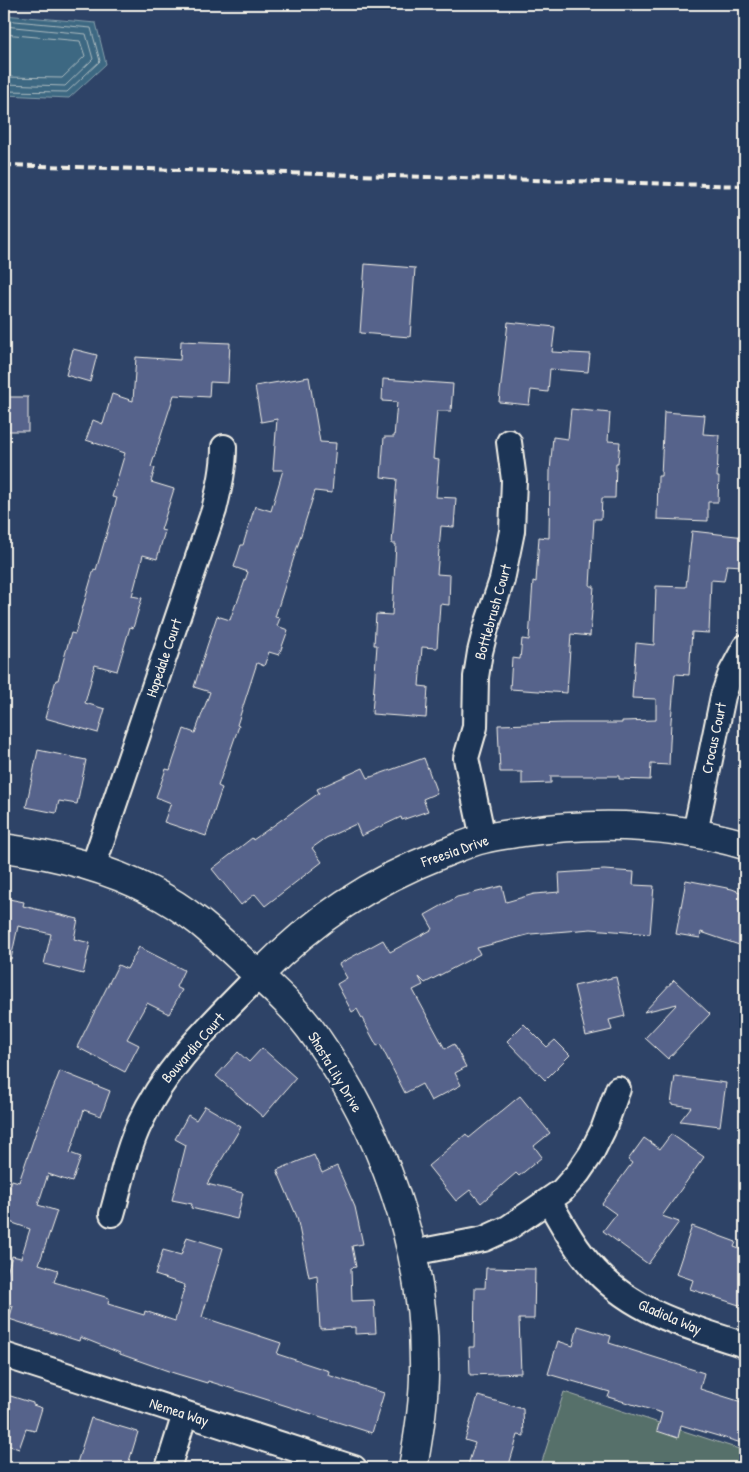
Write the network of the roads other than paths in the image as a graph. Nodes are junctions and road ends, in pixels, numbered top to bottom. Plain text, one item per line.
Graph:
1 (509, 442) dead end
2 (224, 447) dead end
3 (745, 647) edge
4 (695, 833) junction
5 (483, 838) junction
6 (745, 846) edge
7 (4, 848) edge
8 (93, 867) junction
9 (259, 975) junction
10 (618, 1089) dead end
11 (549, 1201) junction
12 (112, 1214) dead end
13 (412, 1253) junction
14 (745, 1345) edge
15 (4, 1355) edge
16 (185, 1414) junction
17 (168, 1468) edge
18 (354, 1468) edge
19 (412, 1468) edge

1 - 5 street, Bottlebrush Court
2 - 8 street, Hopedale Court
3 - 4 street, Crocus Court
4 - 5 street, Freesia Drive
4 - 6 street, Freesia Drive
5 - 9 street, Freesia Drive
7 - 8 street, Shasta Lily Drive
8 - 9 street, Shasta Lily Drive
9 - 12 street, Bouvardia Court
9 - 13 street, Shasta Lily Drive
10 - 11 street
11 - 13 street
11 - 14 street, Gladiola Way
13 - 19 street, Shasta Lily Drive
15 - 16 street, Nemea Way
16 - 17 street
16 - 18 street, Nemea Way

